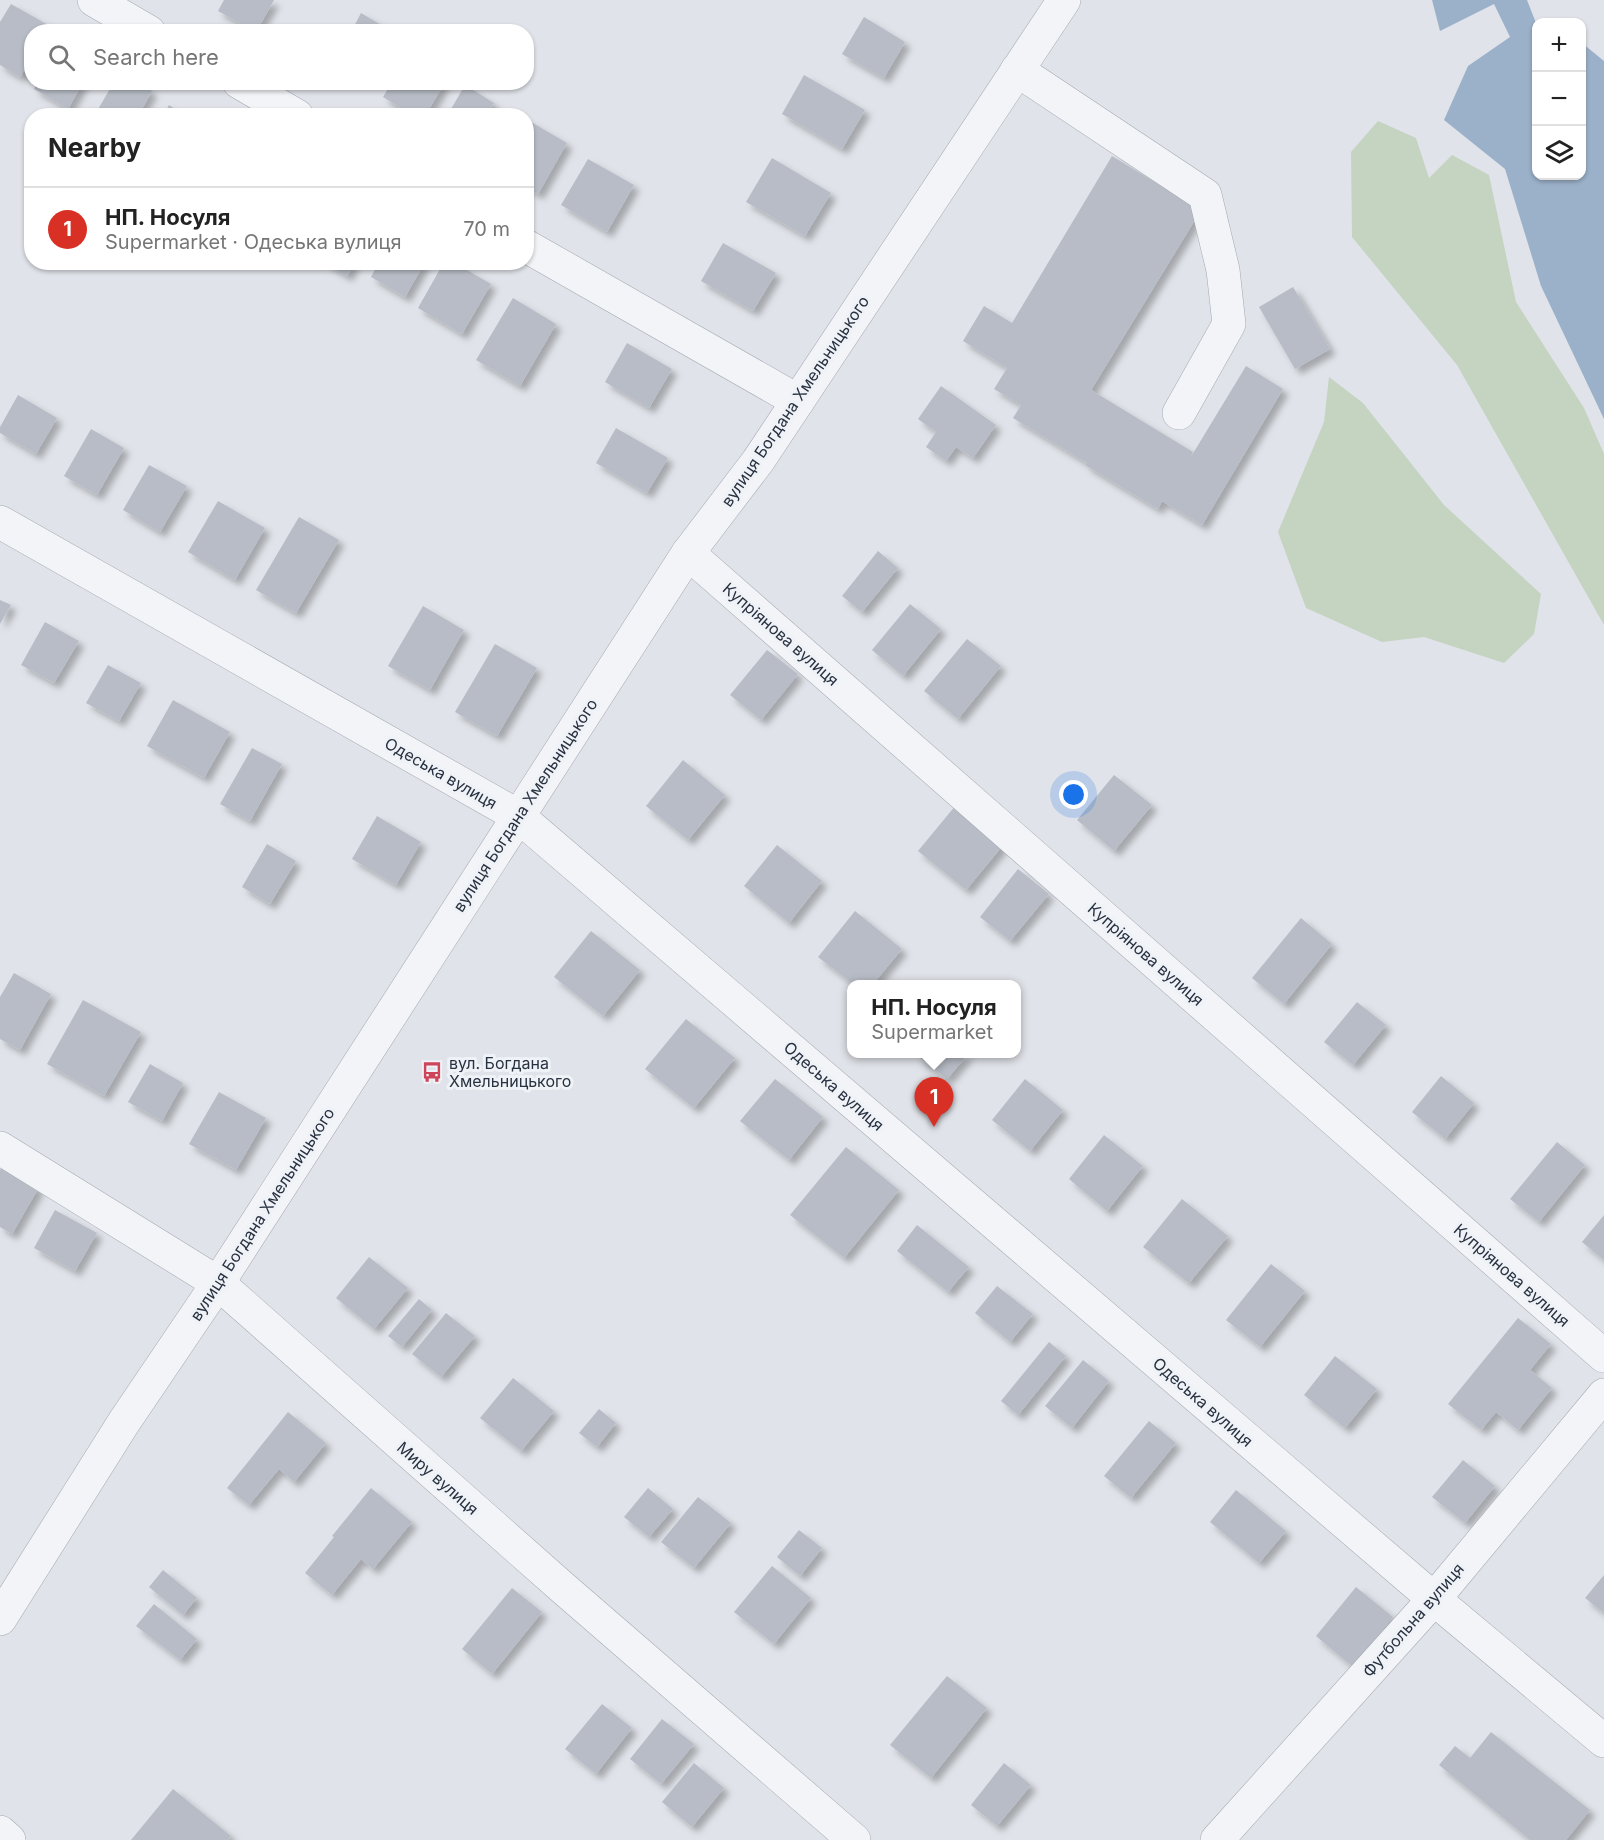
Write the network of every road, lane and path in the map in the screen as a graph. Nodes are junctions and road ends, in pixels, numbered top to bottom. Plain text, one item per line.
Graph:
1 (94, 0) edge
2 (1064, 0) edge
3 (135, 24) edge
4 (1017, 70) junction
5 (253, 90) edge
6 (283, 108) edge
7 (534, 251) edge
8 (798, 401) junction
9 (1179, 413) dead end
10 (0, 522) edge
11 (688, 554) junction
12 (518, 816) junction
13 (0, 1148) edge
14 (218, 1283) junction
15 (1604, 1356) edge
16 (1604, 1395) edge
17 (1434, 1599) junction
18 (0, 1619) edge
19 (1604, 1741) edge
20 (0, 1832) edge
21 (9, 1840) edge
22 (854, 1840) edge
23 (1217, 1840) edge

1 - 3 street
2 - 4 street, вулиця Богдана Хмельницького
4 - 8 street, вулиця Богдана Хмельницького
4 - 9 street
5 - 6 street
7 - 8 street
8 - 11 street, вулиця Богдана Хмельницького
10 - 12 street, Одеська вулиця
11 - 12 street, вулиця Богдана Хмельницького
11 - 15 street, Купріянова вулиця
12 - 14 street, вулиця Богдана Хмельницького
12 - 17 street, Одеська вулиця
13 - 14 street, Миру вулиця
14 - 18 street, вулиця Богдана Хмельницького
14 - 22 street, Миру вулиця
16 - 17 street, Футбольна вулиця
17 - 19 street, Одеська вулиця
17 - 23 street, Футбольна вулиця
20 - 21 street

